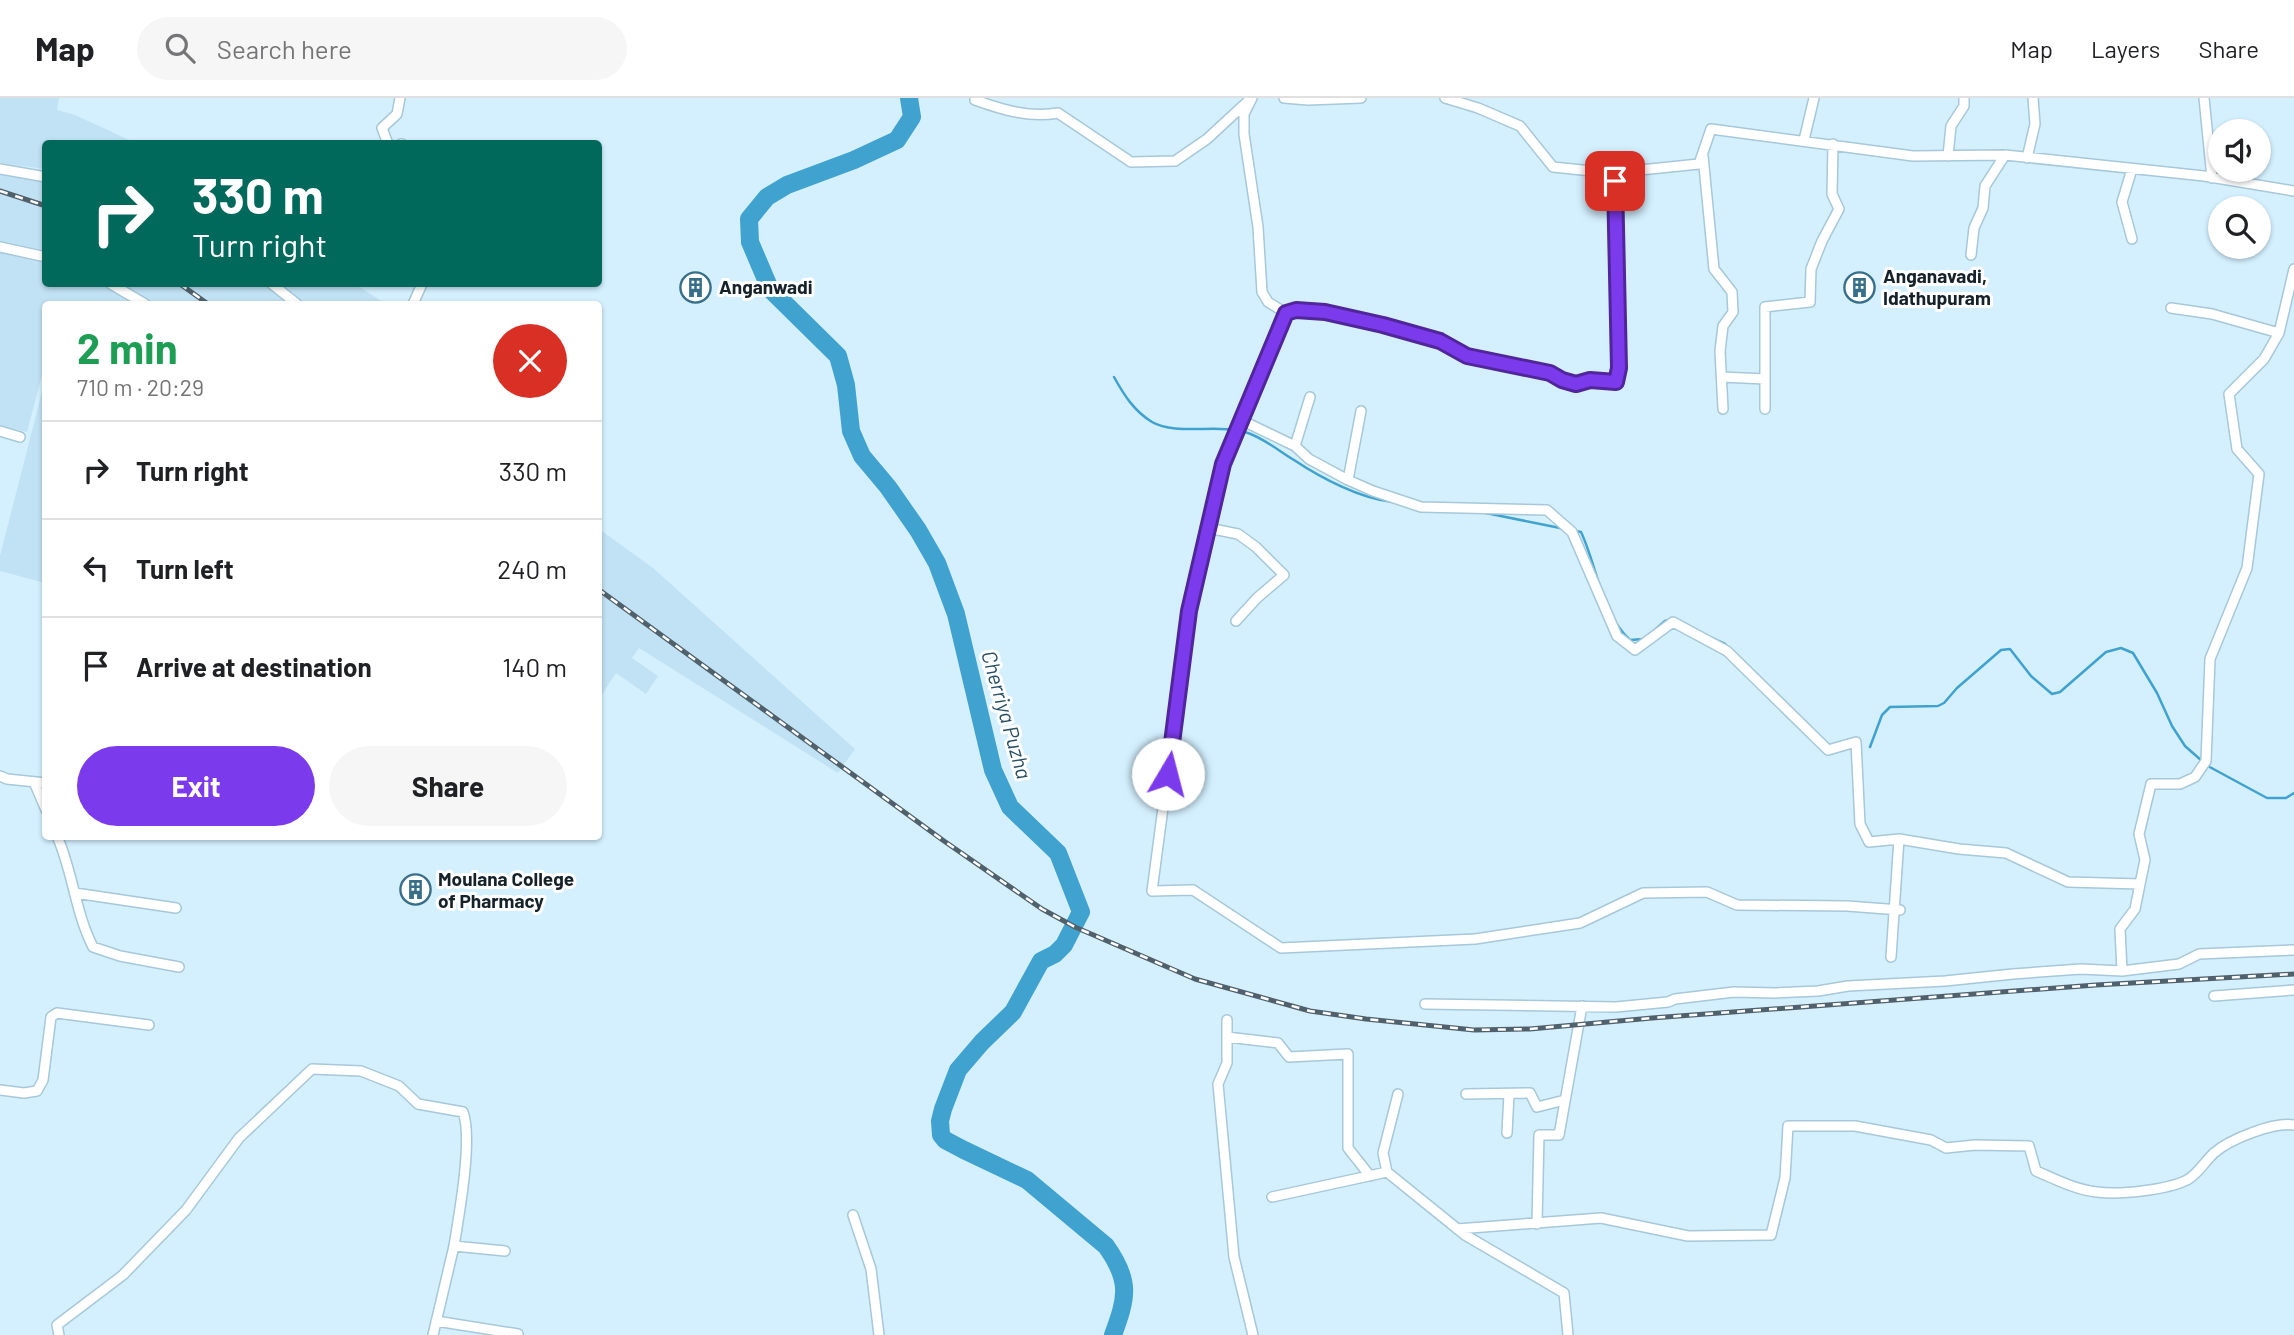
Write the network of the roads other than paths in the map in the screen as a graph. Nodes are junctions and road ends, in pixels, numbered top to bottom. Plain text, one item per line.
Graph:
1 (400, 98) edge
2 (975, 98) edge
3 (1252, 98) edge
4 (1284, 98) edge
5 (1361, 98) edge
6 (1445, 98) edge
7 (1814, 98) edge
8 (1964, 98) edge
9 (2033, 98) edge
10 (2204, 98) edge
11 (2208, 138) edge
12 (386, 140) edge
13 (1804, 140) junction
14 (1833, 144) junction
15 (1703, 154) junction
16 (2004, 155) junction
17 (1948, 156) junction
18 (2026, 158) junction
19 (0, 169) edge
20 (2132, 169) junction
21 (1616, 173) junction
22 (42, 176) edge
23 (2208, 178) edge
24 (2237, 182) edge
25 (2294, 191) edge
26 (2132, 239) dead end
27 (0, 247) edge
28 (1971, 255) dead end
29 (42, 256) edge
30 (2294, 270) edge
31 (116, 287) edge
32 (276, 287) edge
33 (140, 301) edge
34 (293, 301) edge
35 (2171, 308) dead end
36 (1286, 313) junction
37 (2279, 333) junction
38 (1721, 377) junction
39 (1765, 379) junction
40 (1310, 397) dead end
41 (1723, 409) dead end
42 (1765, 409) dead end
43 (1361, 411) dead end
44 (1241, 420) junction
45 (0, 431) edge
46 (20, 437) dead end
47 (1296, 446) junction
48 (1348, 480) junction
49 (1208, 528) junction
50 (1236, 621) dead end
51 (0, 776) edge
52 (34, 782) junction
53 (42, 783) edge
54 (42, 801) edge
55 (1899, 839) junction
56 (59, 840) edge
57 (2140, 884) junction
58 (75, 893) junction
59 (176, 908) dead end
60 (1896, 910) junction
61 (2294, 950) edge
62 (1891, 957) dead end
63 (179, 967) dead end
64 (2122, 971) junction
65 (2294, 990) edge
66 (2214, 996) dead end
67 (1425, 1004) dead end
68 (1581, 1006) junction
69 (1227, 1020) dead end
70 (149, 1025) dead end
71 (1227, 1037) junction
72 (0, 1090) edge
73 (1398, 1094) dead end
74 (1466, 1094) dead end
75 (1508, 1094) junction
76 (1565, 1100) junction
77 (2294, 1125) edge
78 (1507, 1133) dead end
79 (1387, 1172) junction
80 (1370, 1176) junction
81 (1272, 1197) dead end
82 (853, 1215) dead end
83 (1537, 1224) junction
84 (1457, 1229) junction
85 (454, 1246) junction
86 (505, 1251) dead end
87 (436, 1321) junction
88 (518, 1334) edge
89 (59, 1335) edge
90 (433, 1335) edge
91 (879, 1335) edge
92 (1254, 1335) edge
93 (1568, 1335) edge

1 - 12 street
2 - 3 street
3 - 36 street
4 - 5 street
6 - 21 street
7 - 13 street
8 - 17 street
9 - 18 street
10 - 11 street
13 - 14 street
13 - 15 street
14 - 17 street
14 - 39 street
15 - 21 street
15 - 38 street
16 - 17 street
16 - 18 street
16 - 28 street
18 - 20 street
19 - 22 street
20 - 23 street
20 - 26 street
21 - 36 street
24 - 25 street
27 - 29 street
30 - 37 street
31 - 33 street
32 - 34 street
35 - 37 street
36 - 44 street
37 - 57 street
38 - 39 street
38 - 41 street
39 - 42 street
40 - 47 street
43 - 48 street
44 - 47 street
44 - 49 street
45 - 46 street
47 - 48 street
48 - 55 street
49 - 50 street
49 - 60 street
51 - 52 street
52 - 53 street
52 - 54 street
55 - 57 street
55 - 60 street
56 - 58 street
57 - 64 street
58 - 59 street
58 - 63 street
60 - 62 street
61 - 64 street
64 - 68 street
65 - 66 street
67 - 68 street
68 - 76 street
69 - 71 street
70 - 72 street
71 - 80 street
71 - 92 street
73 - 79 street
74 - 75 street
75 - 76 street
75 - 78 street
76 - 83 street
77 - 83 street
79 - 80 street
79 - 84 street
80 - 81 street
82 - 91 street
83 - 84 street
84 - 93 street
85 - 86 street
85 - 87 street
85 - 89 street
87 - 88 street
87 - 90 street

